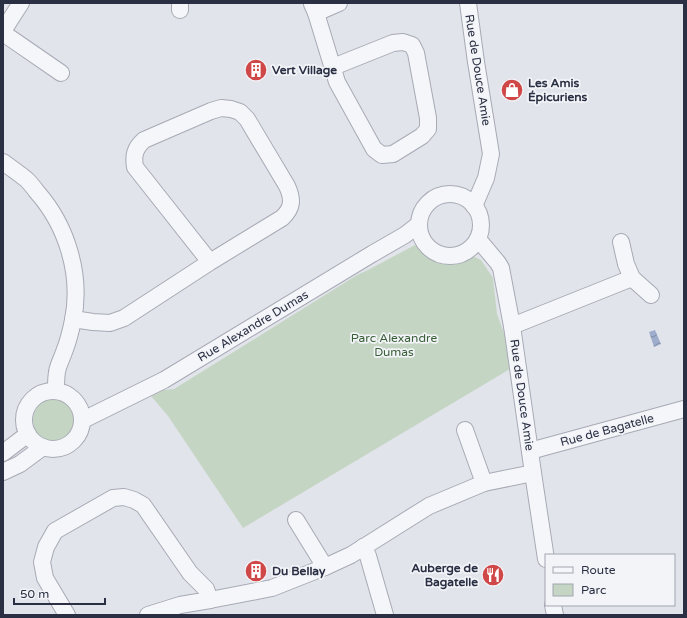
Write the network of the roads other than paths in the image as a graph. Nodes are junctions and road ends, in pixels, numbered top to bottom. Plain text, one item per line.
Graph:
1 (21, 3) edge
2 (339, 3) edge
3 (468, 3) edge
4 (314, 8) edge
5 (3, 32) edge
6 (333, 67) junction
7 (61, 73) dead end
8 (3, 162) edge
9 (474, 206) junction
10 (419, 224) junction
11 (478, 239) junction
12 (621, 242) dead end
13 (210, 262) junction
14 (632, 278) junction
15 (651, 295) dead end
16 (73, 319) junction
17 (512, 326) junction
18 (56, 390) junction
19 (684, 409) edge
20 (83, 420) junction
21 (465, 430) dead end
22 (28, 434) junction
23 (43, 447) junction
24 (530, 451) junction
25 (3, 454) edge
26 (3, 472) edge
27 (532, 473) junction
28 (484, 483) junction
29 (296, 520) dead end
30 (364, 547) junction
31 (545, 554) edge
32 (325, 568) junction
33 (210, 600) junction
34 (67, 615) edge
35 (148, 615) edge
36 (385, 615) edge

1 - 5 street
2 - 4 street
3 - 9 street, Rue de Douce Amie
4 - 6 street
5 - 7 street
6 - 6 street
8 - 16 street
9 - 10 street
9 - 11 street
10 - 11 street
10 - 20 street, Rue Alexandre Dumas
11 - 17 street, Rue de Douce Amie
12 - 14 street
13 - 13 street
13 - 16 street
14 - 15 street
14 - 17 street
16 - 18 street
17 - 24 street, Rue de Douce Amie
18 - 20 street
18 - 22 street
19 - 24 street, Rue de Bagatelle
20 - 23 street
21 - 28 street
22 - 23 street
22 - 25 street
23 - 26 street
24 - 27 street, Rue de Douce Amie
27 - 28 street
27 - 31 street, Rue de Douce Amie
28 - 30 street
29 - 32 street
30 - 32 street
30 - 36 street
32 - 33 street
33 - 34 street
33 - 35 street

